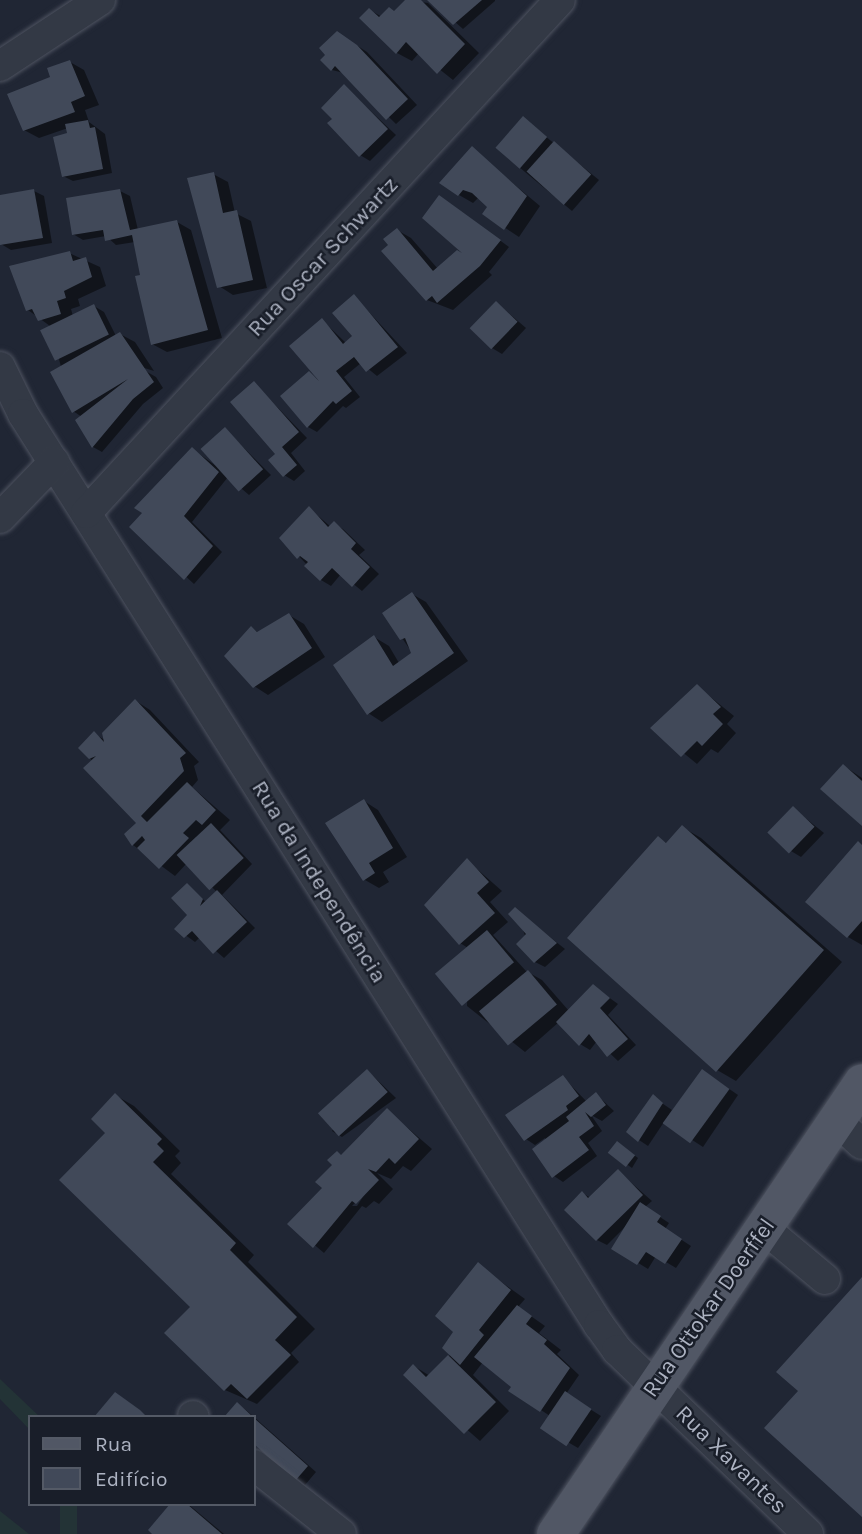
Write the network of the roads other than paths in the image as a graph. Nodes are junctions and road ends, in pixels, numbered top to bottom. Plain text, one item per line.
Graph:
1 (100, 0) edge
2 (559, 0) edge
3 (0, 66) edge
4 (0, 367) edge
5 (54, 462) junction
6 (86, 513) junction
7 (0, 518) edge
8 (862, 1082) edge
9 (849, 1132) edge
10 (765, 1229) junction
11 (825, 1279) dead end
12 (654, 1386) junction
13 (256, 1467) edge
14 (341, 1534) edge
15 (555, 1534) edge
16 (808, 1534) edge

1 - 3 street
2 - 6 street, Rua Oscar Schwartz
4 - 5 street, Rua da Independência
5 - 6 street, Rua da Independência
5 - 7 street
6 - 12 street, Rua da Independência
8 - 9 main road, Rua Ottokar Doerffel
9 - 10 main road, Rua Ottokar Doerffel
10 - 11 street
10 - 12 main road, Rua Ottokar Doerffel
12 - 15 main road, Rua Ottokar Doerffel
12 - 16 street, Rua Xavantes
13 - 14 street

